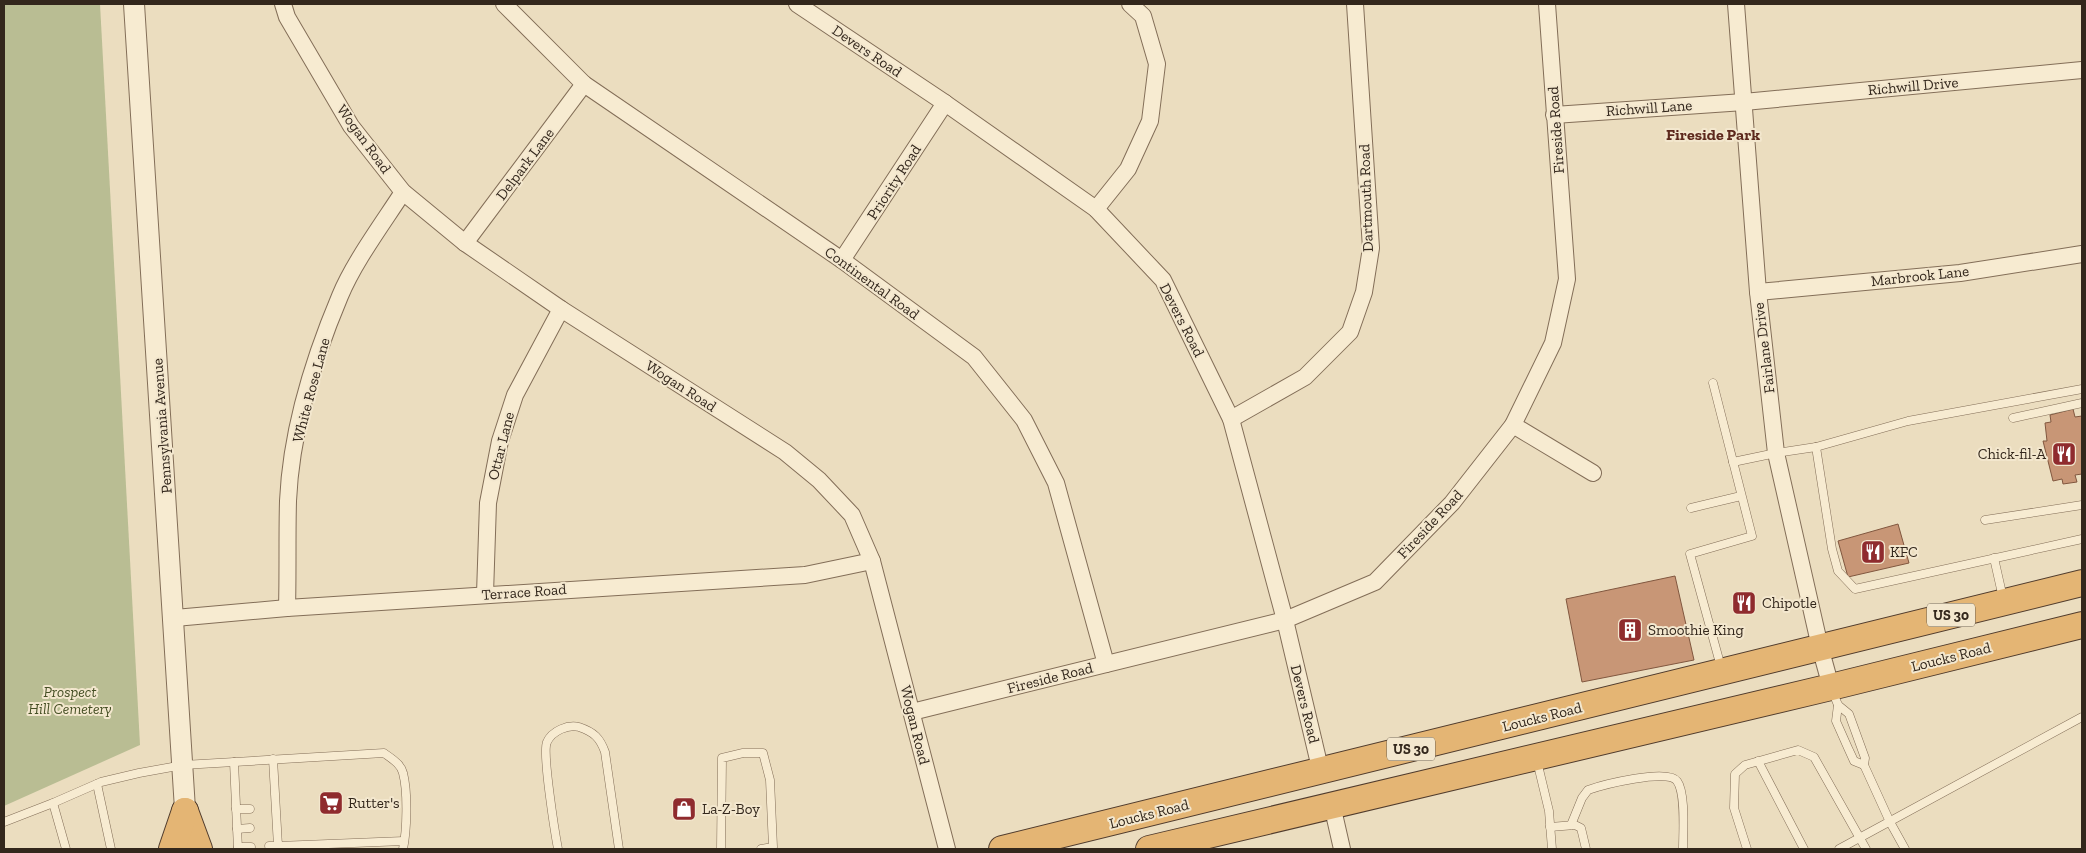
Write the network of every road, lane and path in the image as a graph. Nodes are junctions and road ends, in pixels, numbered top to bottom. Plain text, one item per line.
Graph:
1 (134, 4) edge
2 (283, 4) edge
3 (504, 4) edge
4 (797, 4) edge
5 (1130, 4) edge
6 (1355, 4) edge
7 (1547, 4) edge
8 (1736, 4) edge
9 (2082, 70) edge
10 (584, 84) junction
11 (1744, 102) junction
12 (945, 103) junction
13 (1554, 115) junction
14 (403, 192) junction
15 (1096, 209) junction
16 (465, 243) junction
17 (2082, 254) edge
18 (842, 260) junction
19 (1758, 292) junction
20 (561, 309) junction
21 (1713, 383) dead end
22 (2082, 389) edge
23 (2082, 403) edge
24 (2012, 418) dead end
25 (1231, 419) junction
26 (1513, 425) junction
27 (1816, 447) junction
28 (1776, 453) junction
29 (1733, 462) junction
30 (1593, 473) dead end
31 (1742, 496) junction
32 (2082, 505) edge
33 (1691, 508) dead end
34 (1985, 520) dead end
35 (2082, 540) edge
36 (1994, 558) junction
37 (872, 561) junction
38 (2082, 584) edge
39 (485, 594) junction
40 (2004, 602) junction
41 (287, 608) junction
42 (175, 618) junction
43 (1285, 620) junction
44 (2082, 625) edge
45 (1820, 647) junction
46 (1106, 664) junction
47 (1722, 672) junction
48 (1835, 696) junction
49 (912, 712) junction
50 (2082, 717) edge
51 (1536, 757) junction
52 (272, 759) junction
53 (1758, 761) junction
54 (234, 762) junction
55 (183, 765) junction
56 (1864, 765) junction
57 (1321, 772) junction
58 (96, 784) junction
59 (54, 803) junction
60 (1332, 805) junction
61 (236, 809) junction
62 (250, 809) dead end
63 (186, 812) junction
64 (4, 822) edge
65 (1890, 822) junction
66 (1571, 825) junction
67 (1550, 827) junction
68 (250, 828) dead end
69 (237, 829) junction
70 (1860, 838) junction
71 (404, 845) edge
72 (269, 846) dead end
73 (362, 846) edge
74 (251, 847) dead end
75 (278, 847) edge
76 (324, 847) edge
77 (343, 847) edge
78 (238, 848) edge
79 (66, 849) edge
80 (111, 849) edge
81 (172, 849) edge
82 (188, 849) edge
83 (199, 849) edge
84 (558, 849) edge
85 (619, 849) edge
86 (722, 849) edge
87 (761, 849) edge
88 (947, 849) edge
89 (1002, 849) edge
90 (1149, 849) edge
91 (1342, 849) edge
92 (1552, 849) edge
93 (1586, 849) edge
94 (1683, 849) edge
95 (1747, 849) edge
96 (1804, 849) edge
97 (1840, 849) edge
98 (1866, 849) edge
99 (1905, 849) edge

1 - 42 street, Pennsylvania Avenue
2 - 14 street, Wogan Road
3 - 10 street, Continental Road
4 - 12 street, Devers Road
5 - 15 street
6 - 25 street, Dartmouth Road
7 - 13 street, Fireside Road
8 - 11 street, Fairlane Drive
9 - 11 street, Richwill Drive
10 - 16 street, Delpark Lane
10 - 18 street, Continental Road
11 - 13 street, Richwill Lane
11 - 19 street, Fairlane Drive
12 - 15 street, Devers Road
12 - 18 street, Priority Road
13 - 26 street, Fireside Road
14 - 16 street, Wogan Road
14 - 41 street, White Rose Lane
15 - 25 street, Devers Road
16 - 20 street, Wogan Road
17 - 19 street, Marbrook Lane
18 - 46 street, Continental Road
19 - 28 street, Fairlane Drive
20 - 37 street, Wogan Road
20 - 39 street, Ottar Lane
21 - 29 lane
22 - 27 lane
23 - 24 lane
25 - 43 street, Devers Road
26 - 30 street
26 - 43 street, Fireside Road
27 - 28 lane
27 - 36 lane
28 - 29 lane
28 - 45 street, Fairlane Drive
29 - 31 lane
31 - 33 lane
31 - 47 lane
32 - 34 lane
35 - 36 lane
36 - 40 lane
37 - 39 street, Terrace Road
37 - 49 street, Wogan Road
38 - 40 highway, Loucks Road / US 30
39 - 41 street, Terrace Road
40 - 45 highway, Loucks Road / US 30
41 - 42 street, Terrace Road
42 - 55 street, Pennsylvania Avenue
43 - 46 street, Fireside Road
43 - 57 street, Devers Road
44 - 48 highway, Loucks Road / US 30
45 - 47 highway, Loucks Road / US 30
45 - 48 street, Fairlane Drive
46 - 49 street, Fireside Road
47 - 57 highway, Loucks Road / US 30
48 - 51 highway, Loucks Road / US 30
48 - 56 lane
48 - 56 lane
49 - 88 street, Wogan Road
50 - 65 lane
51 - 60 highway, Loucks Road / US 30
51 - 67 lane
52 - 54 lane
52 - 71 lane
52 - 75 lane
53 - 70 lane
53 - 95 lane
53 - 96 lane
54 - 55 lane
54 - 61 lane
55 - 58 lane
55 - 63 street, Pennsylvania Avenue
56 - 65 lane
57 - 89 highway, Loucks Road / US 30
58 - 59 lane
58 - 80 lane
59 - 64 lane
59 - 79 lane
60 - 90 highway, Loucks Road / US 30
60 - 91 street
61 - 62 lane
61 - 69 lane
63 - 81 highway
63 - 82 street, Pennsylvania Avenue
63 - 83 highway
65 - 70 lane
65 - 99 lane
66 - 67 lane
66 - 93 lane
66 - 94 lane
67 - 92 lane
68 - 69 lane
69 - 78 lane
70 - 97 lane
70 - 98 lane
71 - 73 lane
72 - 75 lane
73 - 77 lane
74 - 78 lane
75 - 76 lane
76 - 77 lane
84 - 85 lane
86 - 87 lane

